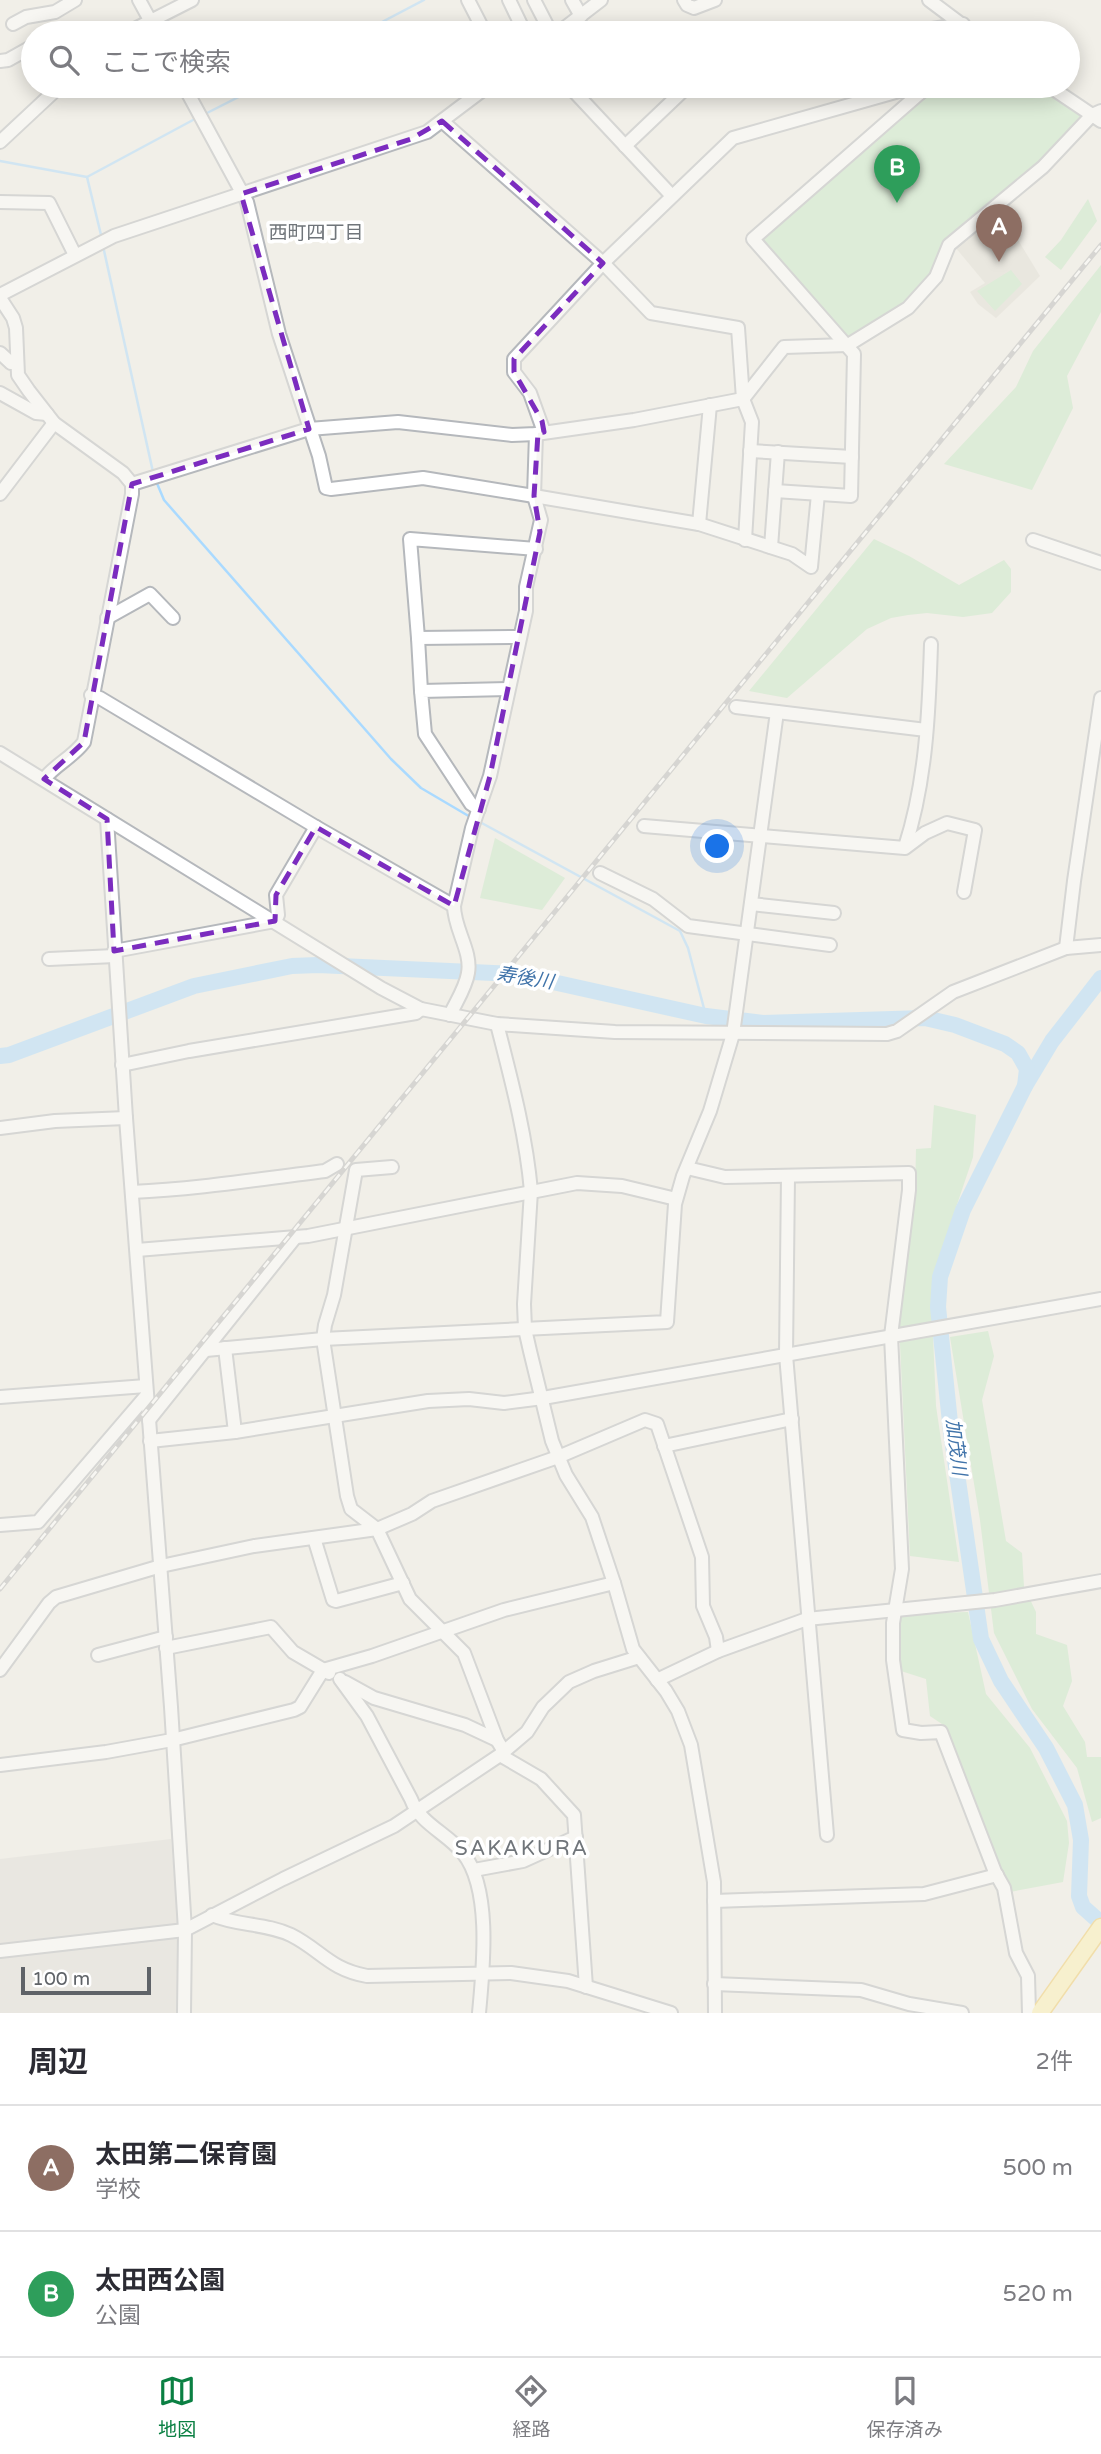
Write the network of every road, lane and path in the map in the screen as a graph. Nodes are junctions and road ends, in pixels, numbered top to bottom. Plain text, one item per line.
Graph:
1 (75, 0) edge
2 (139, 0) edge
3 (192, 0) edge
4 (468, 0) edge
5 (509, 0) edge
6 (534, 0) edge
7 (572, 0) edge
8 (601, 0) edge
9 (684, 0) edge
10 (715, 0) edge
11 (929, 0) edge
12 (581, 16) junction
13 (151, 21) edge
14 (162, 21) edge
15 (479, 21) edge
16 (519, 21) edge
17 (545, 21) edge
18 (574, 21) edge
19 (959, 21) edge
20 (13, 24) dead end
21 (21, 53) edge
22 (0, 61) edge
23 (47, 98) edge
24 (190, 98) edge
25 (463, 98) edge
26 (580, 98) edge
27 (675, 98) edge
28 (874, 98) edge
29 (914, 98) edge
30 (1069, 98) edge
31 (1098, 116) edge
32 (442, 121) junction
33 (0, 142) edge
34 (625, 146) junction
35 (241, 194) junction
36 (672, 196) junction
37 (0, 202) edge
38 (75, 254) junction
39 (603, 263) junction
40 (0, 297) edge
41 (848, 345) junction
42 (0, 353) edge
43 (16, 363) junction
44 (0, 393) edge
45 (743, 399) junction
46 (710, 405) junction
47 (51, 418) junction
48 (309, 429) junction
49 (540, 433) junction
50 (750, 451) junction
51 (778, 452) junction
52 (852, 457) junction
53 (132, 484) junction
54 (775, 491) junction
55 (0, 494) edge
56 (818, 494) junction
57 (534, 496) junction
58 (699, 524) junction
59 (745, 540) junction
60 (1033, 540) dead end
61 (771, 547) junction
62 (536, 549) junction
63 (1101, 563) edge
64 (107, 618) junction
65 (173, 618) dead end
66 (519, 637) junction
67 (418, 638) junction
68 (931, 644) dead end
69 (508, 688) junction
70 (421, 691) junction
71 (92, 695) junction
72 (1101, 698) edge
73 (736, 707) dead end
74 (777, 712) junction
75 (926, 730) junction
76 (0, 752) edge
77 (44, 779) junction
78 (477, 815) junction
79 (107, 819) junction
80 (644, 826) dead end
81 (316, 827) junction
82 (760, 835) junction
83 (905, 848) junction
84 (600, 873) dead end
85 (964, 892) dead end
86 (751, 904) junction
87 (454, 906) junction
88 (834, 913) dead end
89 (275, 921) junction
90 (747, 935) junction
91 (830, 945) dead end
92 (1097, 945) edge
93 (1066, 948) junction
94 (114, 953) junction
95 (49, 959) dead end
96 (421, 1009) junction
97 (450, 1016) junction
98 (497, 1024) junction
99 (734, 1031) junction
100 (122, 1065) junction
101 (126, 1118) junction
102 (0, 1128) edge
103 (337, 1164) dead end
104 (392, 1167) dead end
105 (687, 1168) junction
106 (788, 1176) junction
107 (531, 1191) junction
108 (132, 1192) junction
109 (676, 1199) junction
110 (347, 1230) junction
111 (294, 1239) junction
112 (137, 1250) junction
113 (1101, 1299) edge
114 (525, 1329) junction
115 (891, 1336) junction
116 (323, 1339) junction
117 (225, 1348) junction
118 (206, 1350) junction
119 (786, 1355) junction
120 (147, 1391) junction
121 (0, 1397) edge
122 (543, 1398) junction
123 (335, 1417) junction
124 (149, 1419) junction
125 (792, 1419) junction
126 (235, 1432) junction
127 (150, 1441) junction
128 (664, 1446) junction
129 (558, 1457) junction
130 (0, 1525) edge
131 (377, 1529) junction
132 (314, 1538) junction
133 (160, 1566) junction
134 (1101, 1581) edge
135 (403, 1583) junction
136 (614, 1583) junction
137 (894, 1611) junction
138 (807, 1619) junction
139 (445, 1631) junction
140 (166, 1643) junction
141 (718, 1651) junction
142 (98, 1654) dead end
143 (639, 1657) junction
144 (0, 1670) edge
145 (323, 1670) junction
146 (340, 1679) junction
147 (657, 1680) junction
148 (172, 1740) junction
149 (500, 1748) junction
150 (0, 1765) edge
151 (416, 1812) junction
152 (827, 1835) dead end
153 (576, 1837) junction
154 (474, 1870) junction
155 (997, 1875) junction
156 (714, 1901) junction
157 (212, 1916) junction
158 (185, 1930) junction
159 (1098, 1931) edge
160 (0, 1951) edge
161 (483, 1974) junction
162 (714, 1984) junction
163 (586, 1987) junction
164 (650, 2010) edge
165 (184, 2013) edge
166 (479, 2013) edge
167 (671, 2013) edge
168 (715, 2013) edge
169 (962, 2013) edge
170 (1029, 2013) edge
171 (1040, 2013) edge

1 - 20 street
2 - 13 street
3 - 14 street
4 - 15 street
5 - 16 street
6 - 17 street
7 - 12 street
8 - 12 street
9 - 10 street
11 - 19 street
12 - 18 street
21 - 22 street
23 - 33 street
24 - 35 street
25 - 32 street
26 - 34 street
27 - 34 street
28 - 36 street
29 - 41 street
30 - 31 street
31 - 41 street
32 - 35 street
32 - 39 street
34 - 36 street
35 - 38 street
35 - 48 street
36 - 39 street
37 - 38 street
38 - 40 street
39 - 45 street
39 - 49 street
40 - 43 street
41 - 45 street
41 - 52 street
42 - 43 street
43 - 47 street
44 - 47 street
45 - 46 street
45 - 50 street
46 - 49 street
46 - 58 street
47 - 53 street
47 - 55 street
48 - 49 street
48 - 53 street
48 - 57 street
49 - 57 street
50 - 51 street
50 - 59 street
51 - 52 street
51 - 54 street
52 - 56 street
53 - 64 street
54 - 56 street
54 - 61 street
56 - 61 street
57 - 58 street
57 - 62 street
58 - 59 street
59 - 61 street
60 - 63 street
62 - 66 street
62 - 67 street
64 - 65 street
64 - 71 street
66 - 67 street
66 - 69 street
67 - 70 street
68 - 75 street
69 - 70 street
69 - 78 street
70 - 78 street
71 - 77 street
71 - 81 street
72 - 93 street
73 - 74 street
74 - 75 street
74 - 82 street
75 - 83 street
76 - 77 street
77 - 79 street
78 - 87 street
79 - 89 street
79 - 94 street
80 - 82 street
81 - 87 street
81 - 89 street
82 - 83 street
82 - 86 street
83 - 85 street
84 - 90 street
86 - 88 street
86 - 90 street
87 - 97 street
89 - 94 street
89 - 96 street
90 - 91 street
90 - 99 street
92 - 93 street
93 - 99 street
94 - 95 street
94 - 100 street
96 - 97 street
96 - 100 street
97 - 98 street
98 - 99 street
98 - 107 street
99 - 105 street
100 - 101 street
101 - 102 street
101 - 108 street
103 - 108 street
104 - 110 street
105 - 106 street
105 - 109 street
106 - 115 street
106 - 119 street
107 - 109 street
107 - 110 street
107 - 114 street
108 - 112 street
109 - 114 street
110 - 111 street
110 - 116 street
111 - 112 street
111 - 118 street
112 - 120 street
113 - 115 street
114 - 116 street
114 - 122 street
115 - 119 street
115 - 137 street
116 - 117 street
116 - 123 street
117 - 118 street
117 - 126 street
118 - 124 street
119 - 122 street
119 - 125 street
120 - 121 street
120 - 124 street
120 - 130 street
122 - 123 street
122 - 129 street
123 - 126 street
123 - 131 street
124 - 127 street
125 - 128 street
125 - 138 street
126 - 127 street
127 - 133 street
128 - 129 street
128 - 141 street
129 - 131 street
129 - 136 street
131 - 132 street
131 - 135 street
132 - 133 street
132 - 135 street
133 - 140 street
133 - 144 street
134 - 137 street
135 - 139 street
136 - 139 street
136 - 143 street
137 - 138 street
137 - 155 street
138 - 141 street
138 - 152 street
139 - 145 street
139 - 149 street
140 - 142 street
140 - 145 street
140 - 148 street
141 - 147 street
143 - 147 street
143 - 149 street
145 - 146 street
145 - 148 street
146 - 149 street
146 - 151 street
147 - 156 street
148 - 150 street
148 - 158 street
149 - 151 street
149 - 153 street
151 - 154 street
151 - 157 street
153 - 154 street
153 - 163 street
154 - 161 street
155 - 156 street
155 - 170 street
156 - 162 street
157 - 158 street
157 - 161 street
158 - 160 street
158 - 165 street
159 - 171 main road
161 - 163 street
161 - 166 street
162 - 168 street
162 - 169 street
163 - 164 street
164 - 167 street

